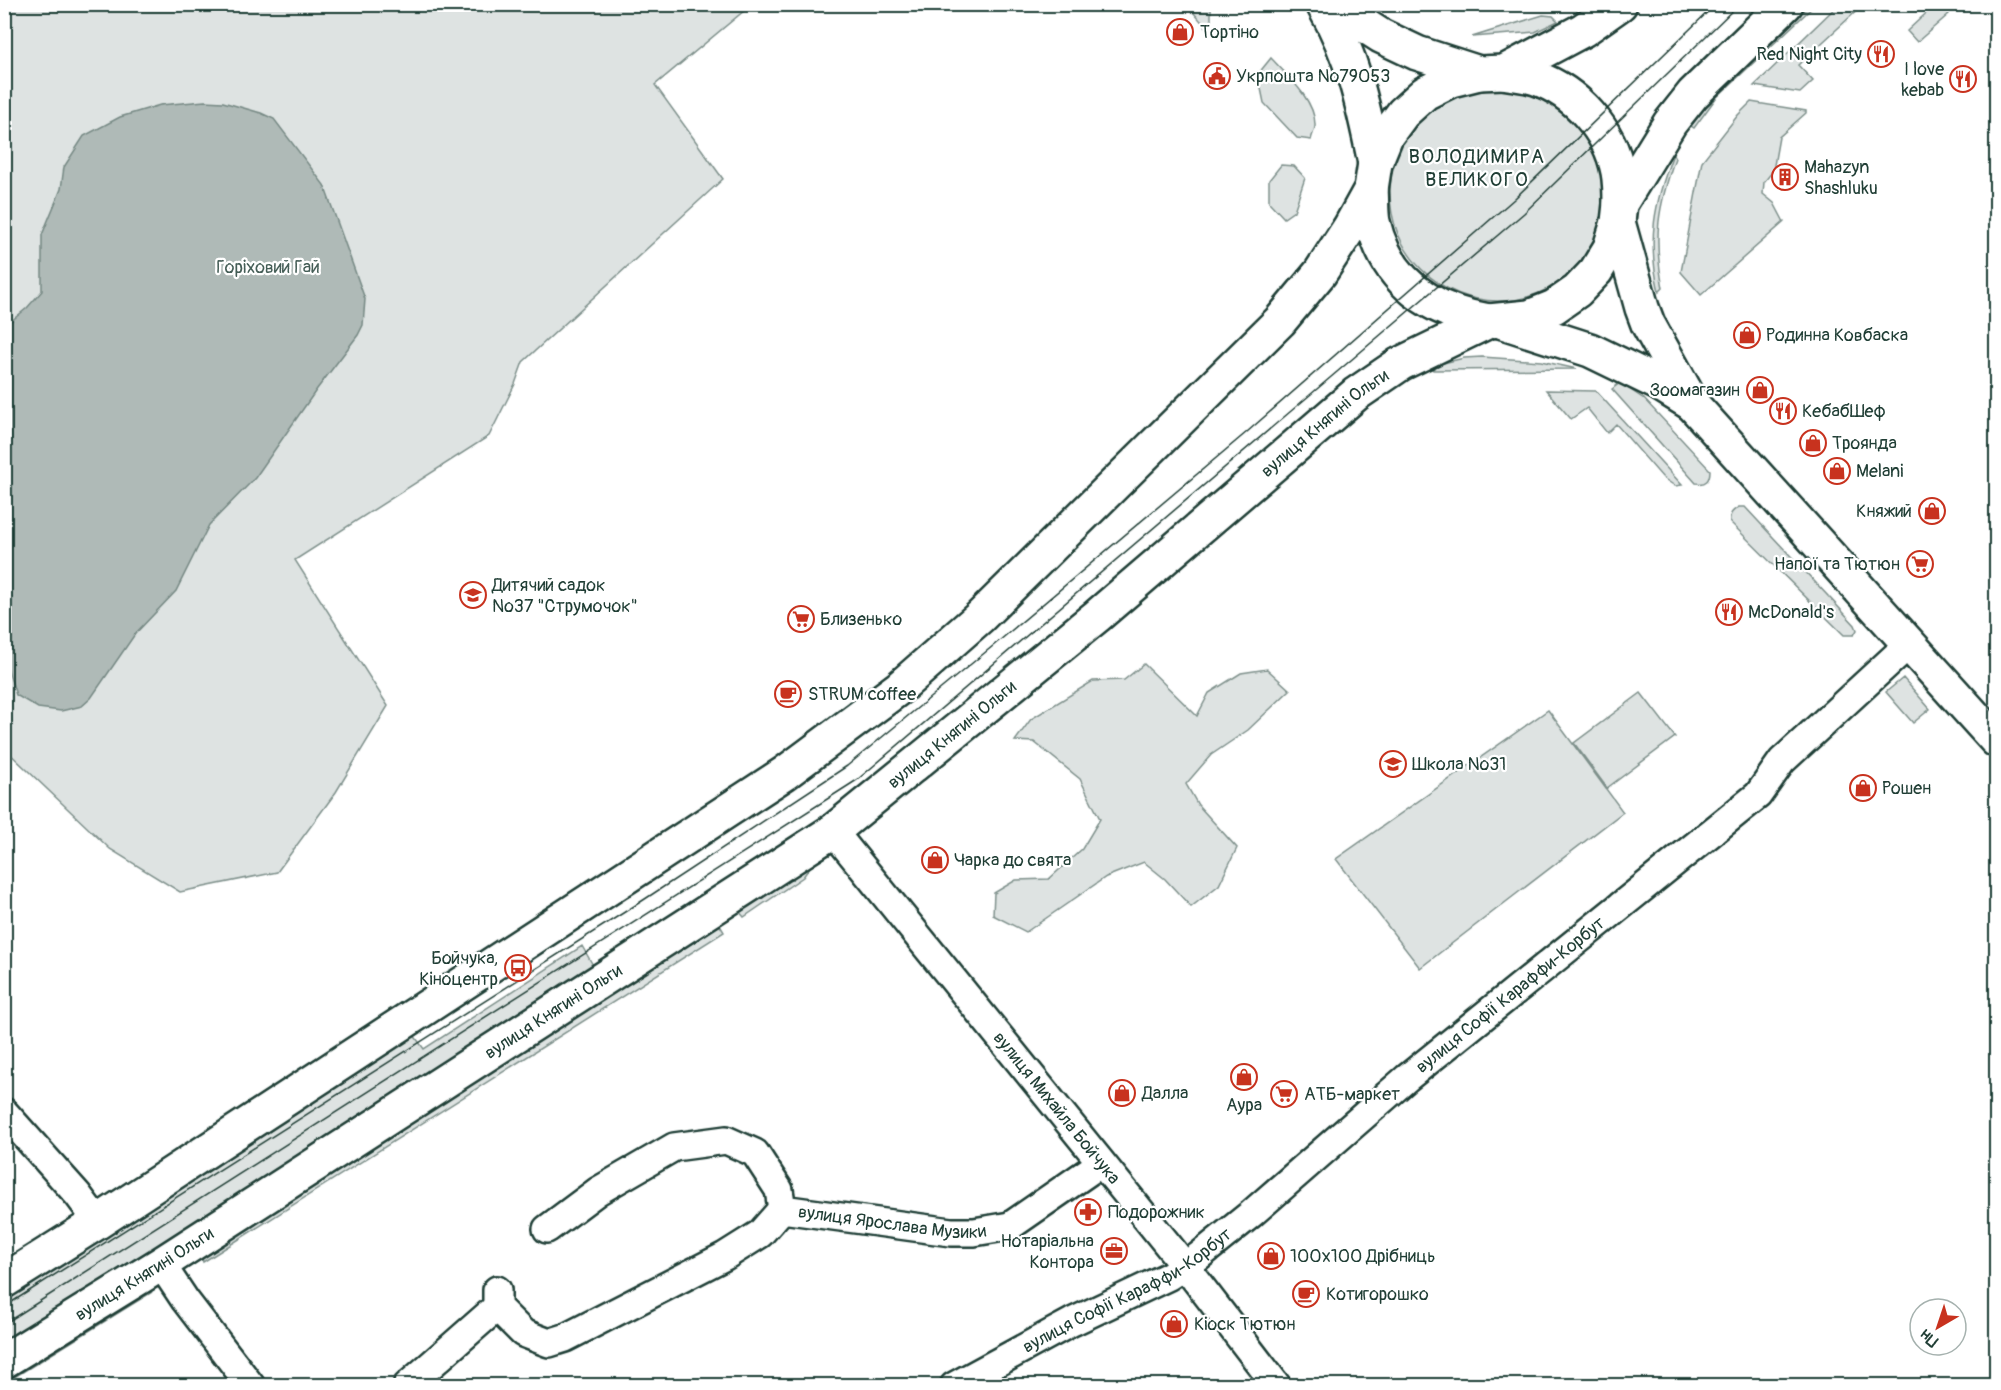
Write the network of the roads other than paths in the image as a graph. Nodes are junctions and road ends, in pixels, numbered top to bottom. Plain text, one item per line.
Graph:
1 (1323, 4) edge
2 (1331, 4) edge
3 (1620, 4) edge
4 (1786, 4) edge
5 (1491, 72) junction
6 (1373, 176) junction
7 (1619, 213) junction
8 (1495, 321) junction
9 (1693, 405) junction
10 (1909, 644) junction
11 (1996, 740) edge
12 (833, 831) junction
13 (4, 1112) edge
14 (1101, 1163) junction
15 (782, 1209) junction
16 (98, 1222) junction
17 (547, 1229) dead end
18 (161, 1264) junction
19 (1185, 1266) junction
20 (4, 1281) edge
21 (4, 1361) edge
22 (250, 1386) edge
23 (407, 1386) edge
24 (954, 1386) edge
25 (1277, 1386) edge

1 - 6 main road
2 - 5 main road
3 - 5 main road
4 - 7 main road, вулиця Княгині Ольги
5 - 6 main road
5 - 7 main road
6 - 8 main road
6 - 16 main road
7 - 8 main road, вулиця Княгині Ольги
7 - 9 main road
8 - 9 main road
8 - 12 main road, вулиця Княгині Ольги
9 - 10 main road
10 - 11 main road
10 - 19 street, вулиця Софії Караффи-Корбут
12 - 14 street, вулиця Михайла Бойчука
12 - 18 main road, вулиця Княгині Ольги
13 - 16 street
14 - 15 street, вулиця Ярослава Музики
14 - 19 street, вулиця Михайла Бойчука
15 - 17 street, вулиця Ярослава Музики
15 - 23 street
16 - 20 main road
18 - 21 main road, вулиця Княгині Ольги
18 - 22 street
19 - 24 street, вулиця Софії Караффи-Корбут
19 - 25 street, вулиця Михайла Бойчука

